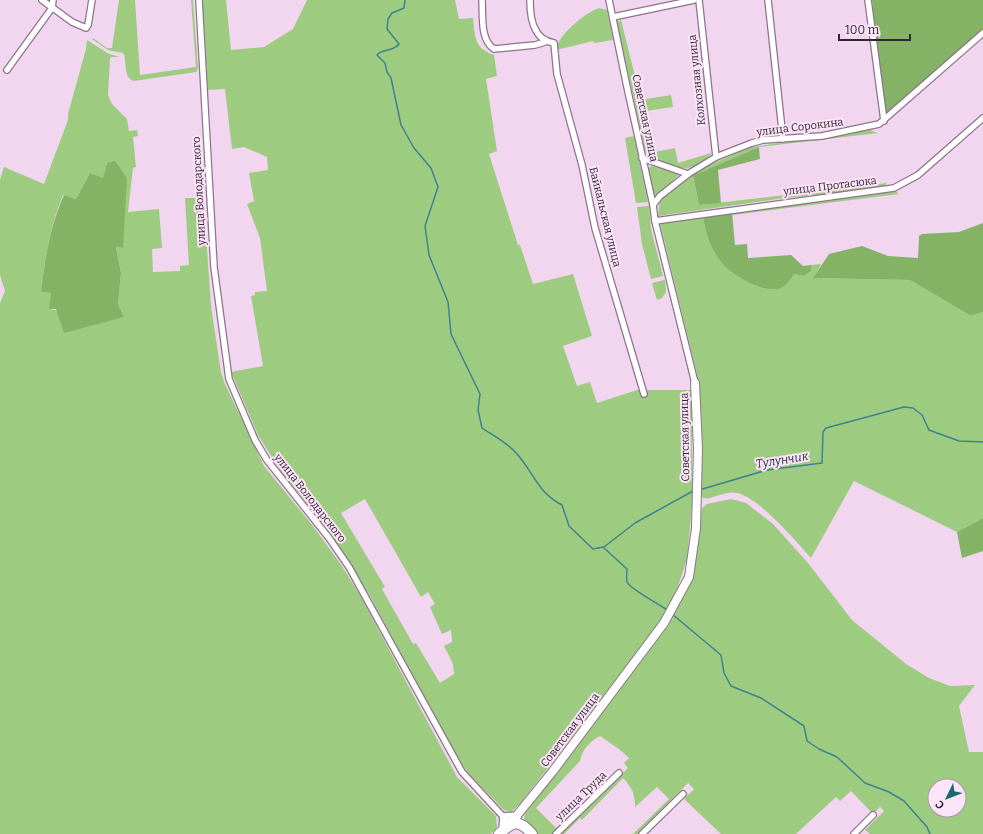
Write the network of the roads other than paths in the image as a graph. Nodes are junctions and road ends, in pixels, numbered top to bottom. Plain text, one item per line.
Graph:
1 (42, 0) edge
2 (53, 0) edge
3 (92, 0) edge
4 (199, 0) edge
5 (482, 0) edge
6 (530, 0) edge
7 (609, 0) edge
8 (694, 0) edge
9 (698, 0) edge
10 (768, 0) edge
11 (868, 0) edge
12 (52, 8) junction
13 (613, 17) junction
14 (983, 33) edge
15 (545, 42) junction
16 (7, 70) dead end
17 (983, 118) edge
18 (884, 121) junction
19 (783, 139) junction
20 (716, 157) junction
21 (642, 158) junction
22 (688, 174) junction
23 (653, 205) junction
24 (655, 221) junction
25 (696, 383) joint
26 (644, 394) dead end
27 (619, 773) dead end
28 (683, 794) dead end
29 (873, 815) dead end
30 (503, 816) junction
31 (516, 821) junction
32 (500, 832) edge
33 (532, 834) edge
34 (556, 834) edge
35 (642, 834) edge
36 (854, 834) edge

1 - 12 street
2 - 12 street
3 - 12 street
4 - 30 street, улица Володарского
5 - 15 street
6 - 15 street
7 - 13 street, Советская улица
8 - 13 street
9 - 20 street, Колхозная улица
10 - 19 street
11 - 18 street
12 - 16 street
13 - 21 street, Советская улица
14 - 18 street, улица Сорокина
15 - 26 street, Байкальская улица
17 - 24 street, улица Протасюка
18 - 19 street, улица Сорокина
19 - 20 street, улица Сорокина
20 - 22 street, улица Сорокина
21 - 22 street
21 - 23 street, Советская улица
22 - 23 street, улица Сорокина
23 - 24 street, Советская улица
24 - 25 street, Советская улица
25 - 31 street, Советская улица
27 - 34 street, улица Труда
28 - 35 street
29 - 36 street
30 - 31 street, улица Володарского
30 - 31 street
30 - 32 street
31 - 32 highway
31 - 33 highway

